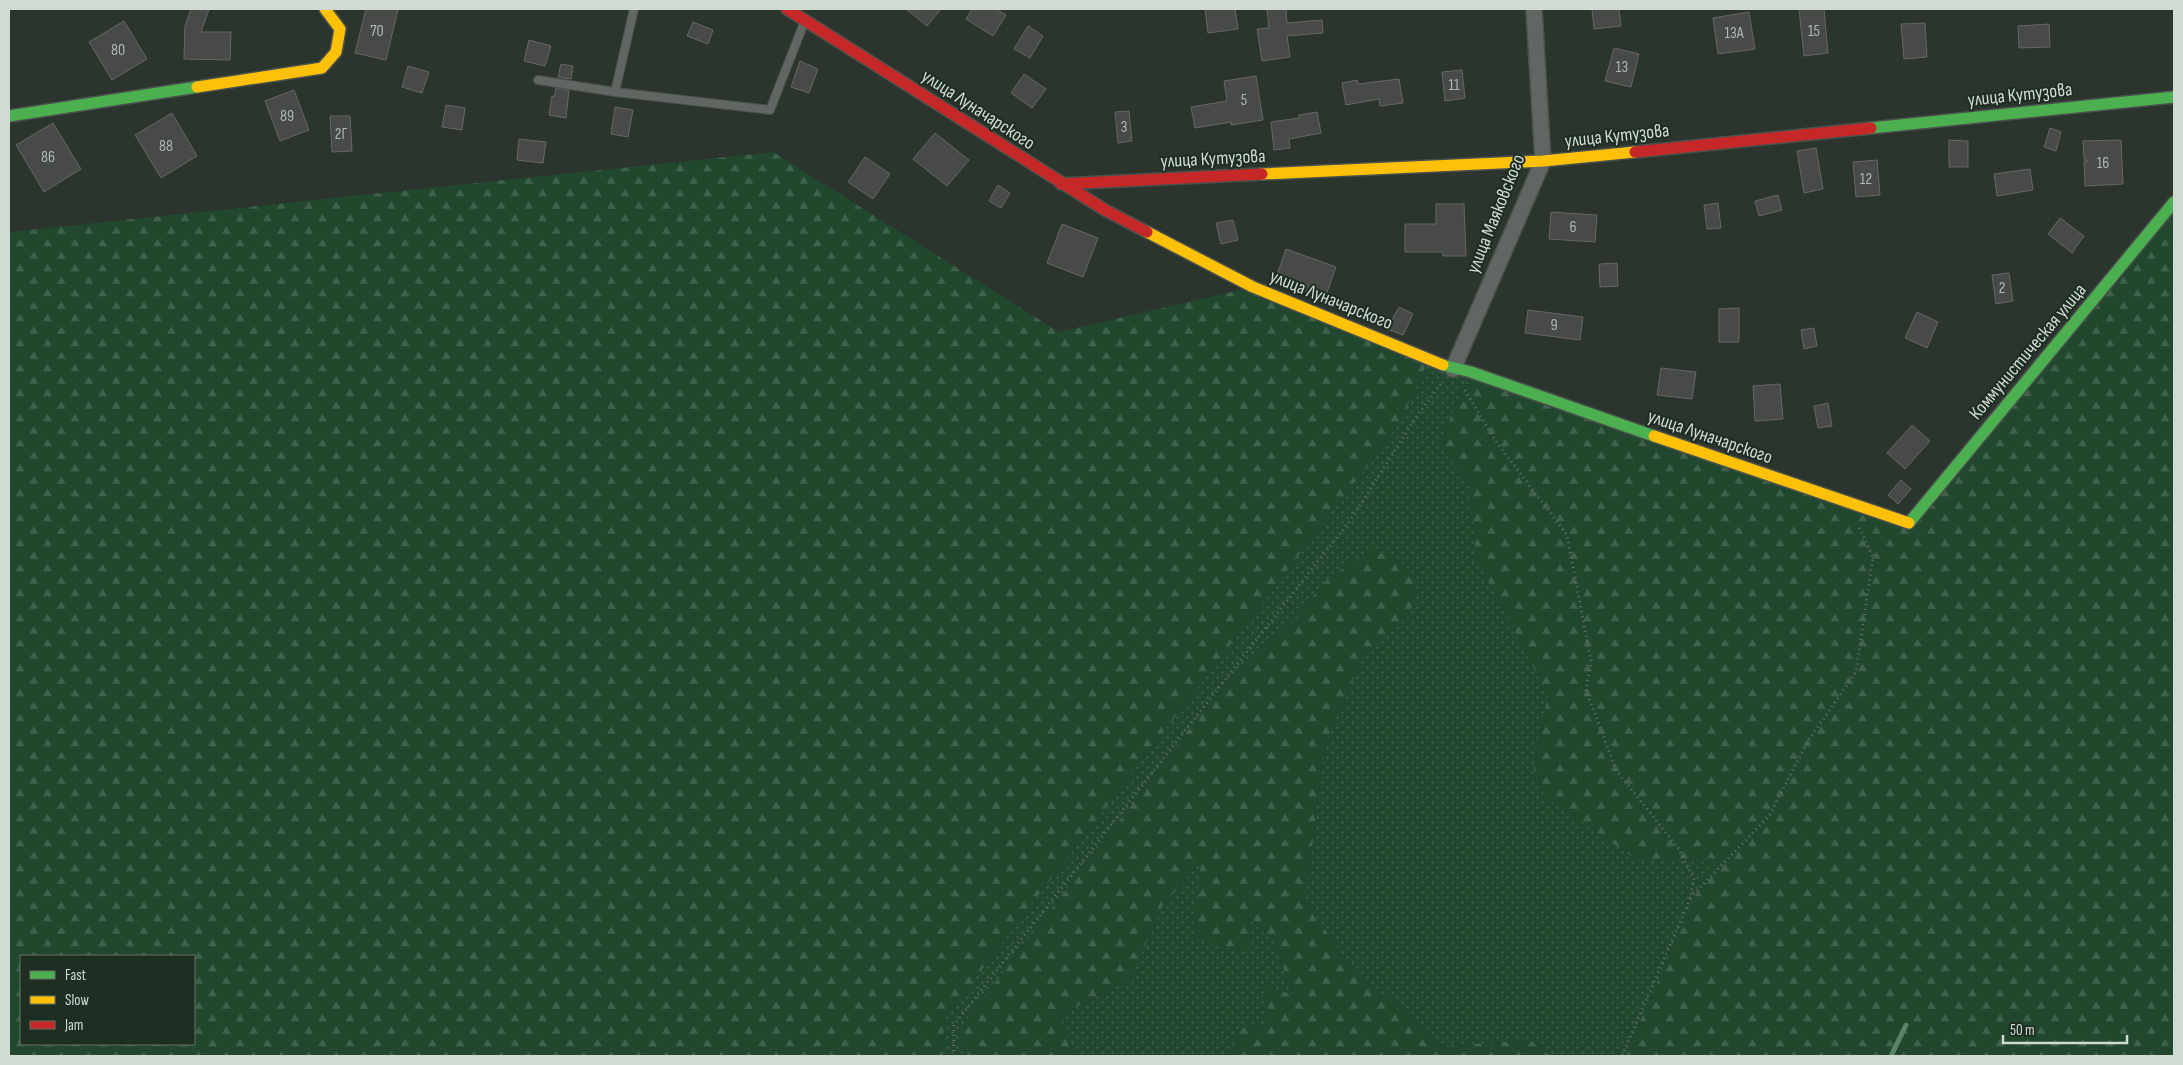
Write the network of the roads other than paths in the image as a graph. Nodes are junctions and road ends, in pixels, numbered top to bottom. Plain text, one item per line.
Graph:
1 (325, 9) edge
2 (634, 9) edge
3 (787, 9) edge
4 (1534, 9) edge
5 (805, 20) junction
6 (538, 80) dead end
7 (615, 92) junction
8 (2174, 97) edge
9 (9, 116) edge
10 (1543, 161) junction
11 (1061, 184) junction
12 (2174, 202) edge
13 (1453, 369) junction
14 (1908, 524) joint

1 - 9 street
2 - 7 lane
3 - 5 street, улица Луначарского
4 - 10 street, улица Маяковского
5 - 7 lane
5 - 11 street, улица Луначарского
6 - 7 lane
8 - 10 street, улица Кутузова
10 - 11 street, улица Кутузова
10 - 13 street, улица Маяковского
11 - 13 street, улица Луначарского
12 - 14 street, Коммунистическая улица
13 - 14 street, улица Луначарского

